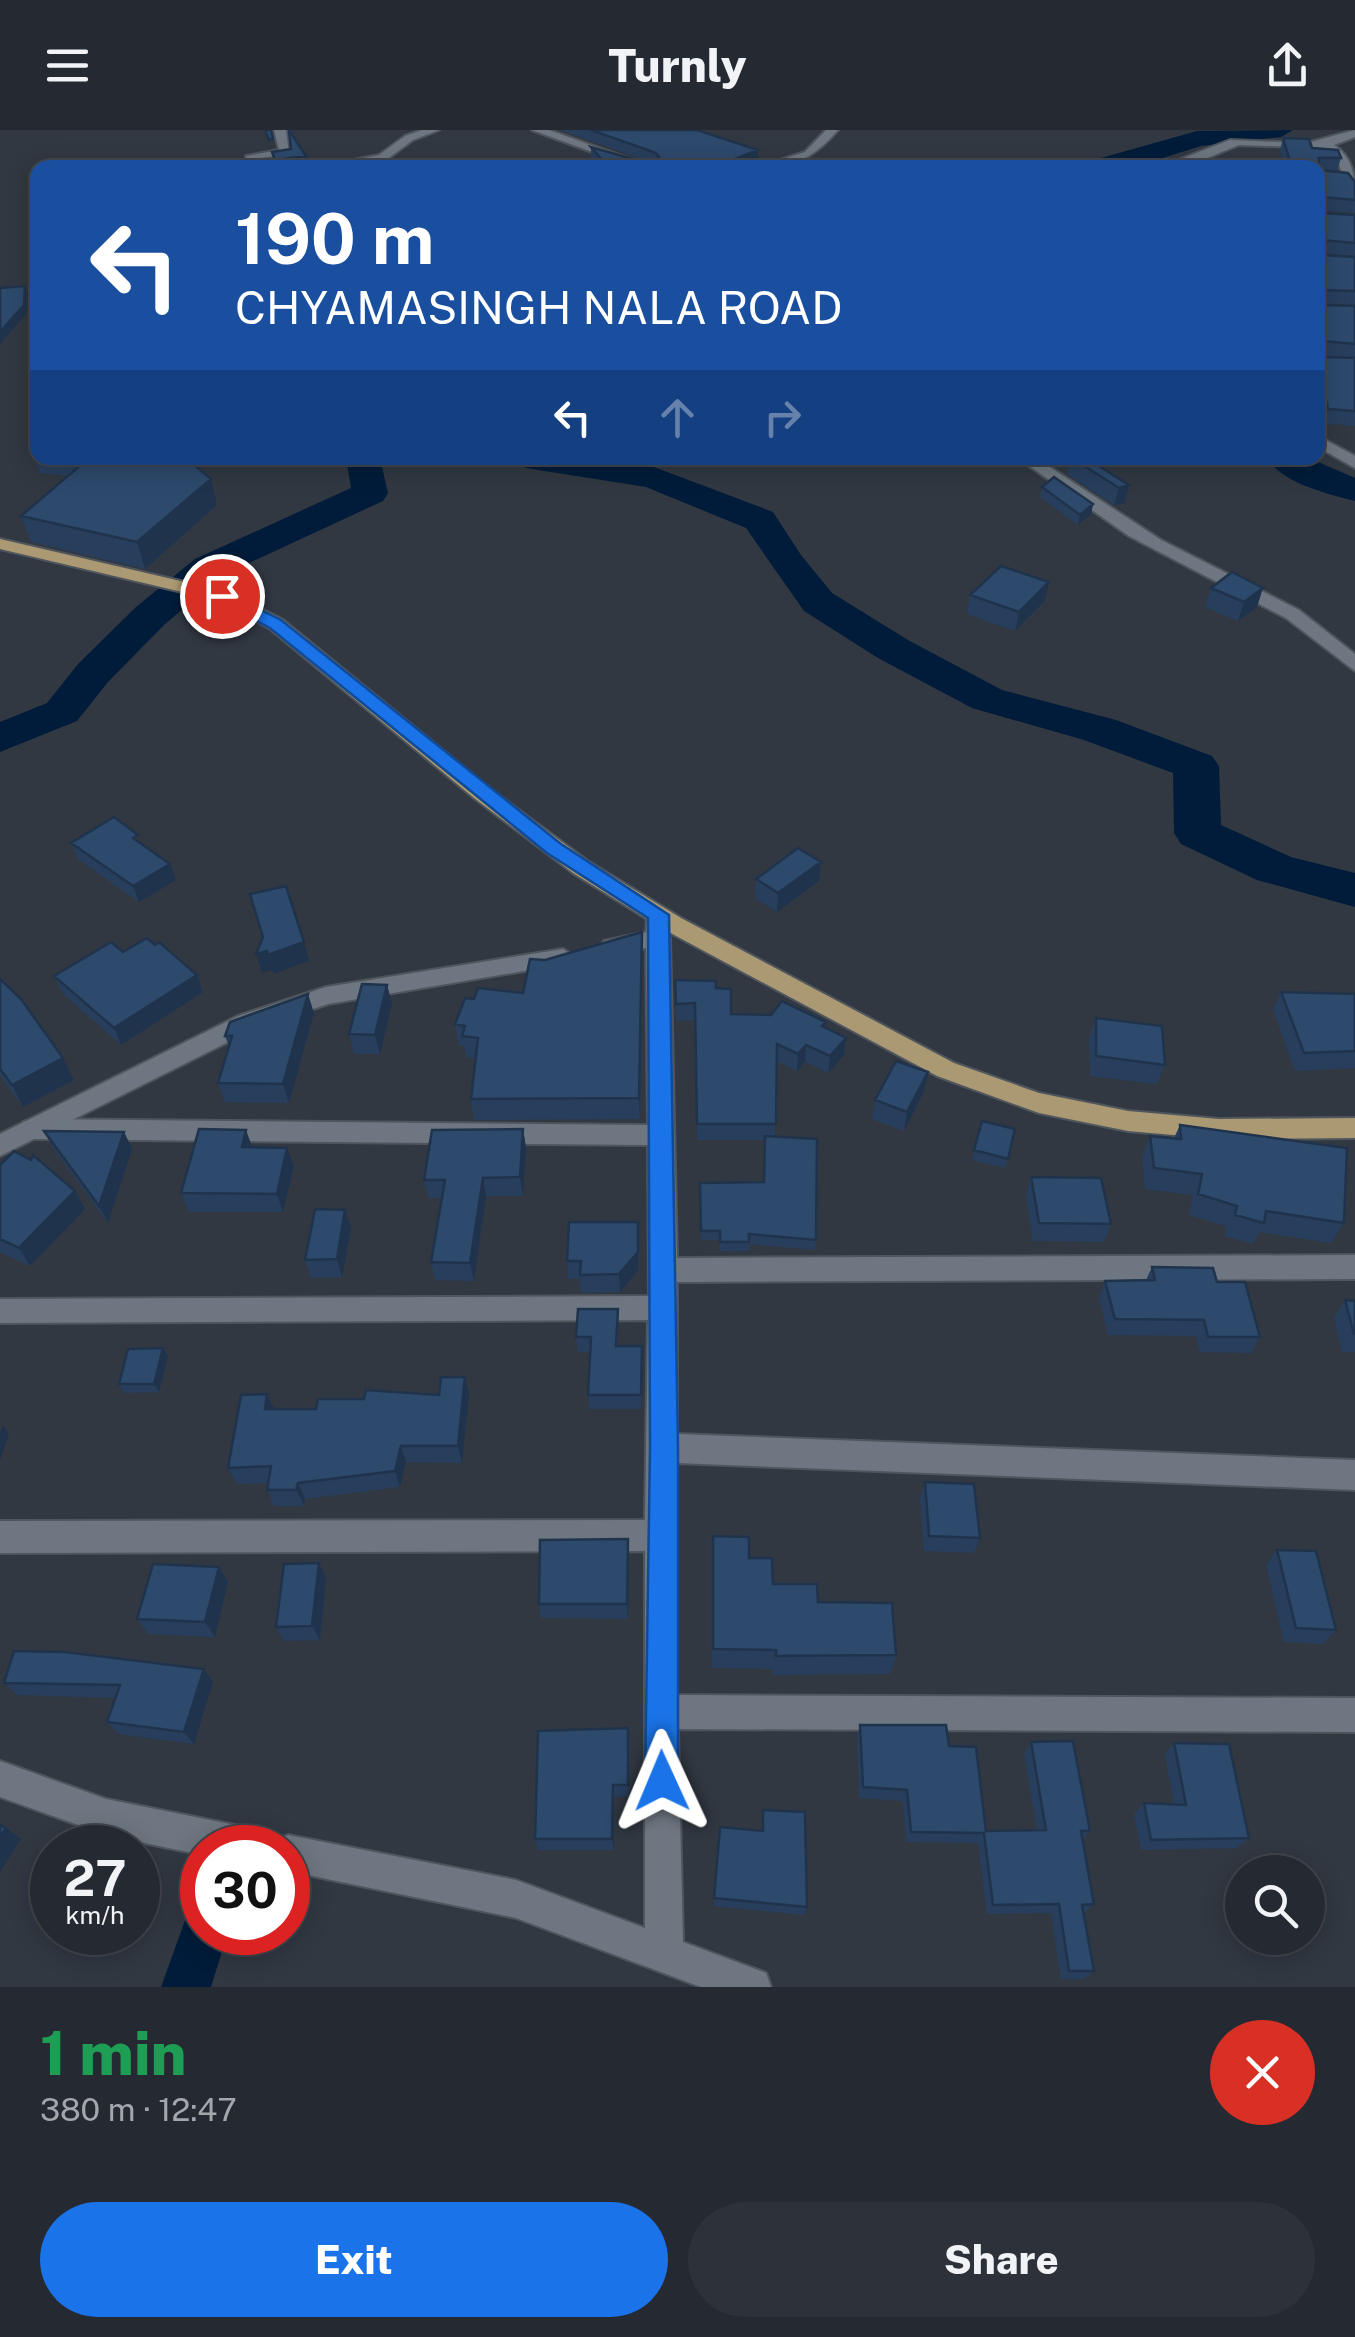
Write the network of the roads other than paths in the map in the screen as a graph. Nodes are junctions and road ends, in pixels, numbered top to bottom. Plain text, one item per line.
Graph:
1 (280, 130) edge
2 (433, 130) edge
3 (540, 130) edge
4 (832, 130) edge
5 (1355, 133) edge
6 (1328, 146) junction
7 (250, 158) dead end
8 (369, 160) edge
9 (626, 160) edge
10 (788, 160) edge
11 (1190, 160) edge
12 (1334, 178) edge
13 (1352, 185) edge
14 (1325, 445) edge
15 (1355, 463) edge
16 (1036, 465) edge
17 (0, 544) edge
18 (1355, 665) edge
19 (658, 927) junction
20 (32, 1129) junction
21 (1353, 1133) edge
22 (660, 1134) junction
23 (0, 1146) edge
24 (1355, 1266) edge
25 (663, 1270) junction
26 (662, 1308) junction
27 (0, 1311) edge
28 (664, 1448) junction
29 (1355, 1475) edge
30 (660, 1534) junction
31 (0, 1536) edge
32 (660, 1712) junction
33 (1355, 1715) edge
34 (0, 1778) edge
35 (180, 1832) edge
36 (310, 1857) edge
37 (664, 1952) junction
38 (752, 1987) edge

1 - 7 street
2 - 8 street
3 - 9 street
4 - 10 street
5 - 6 street
6 - 11 street
6 - 13 street
12 - 13 street
14 - 15 street
16 - 18 street
17 - 19 main road
19 - 20 street
19 - 21 main road
19 - 22 street
20 - 22 street
20 - 23 street
22 - 25 street
24 - 25 street
25 - 26 street
26 - 27 street
26 - 28 street
28 - 29 street
28 - 30 street
30 - 31 street
30 - 32 street
32 - 33 street
32 - 37 street
34 - 35 street
36 - 37 street
37 - 38 street

